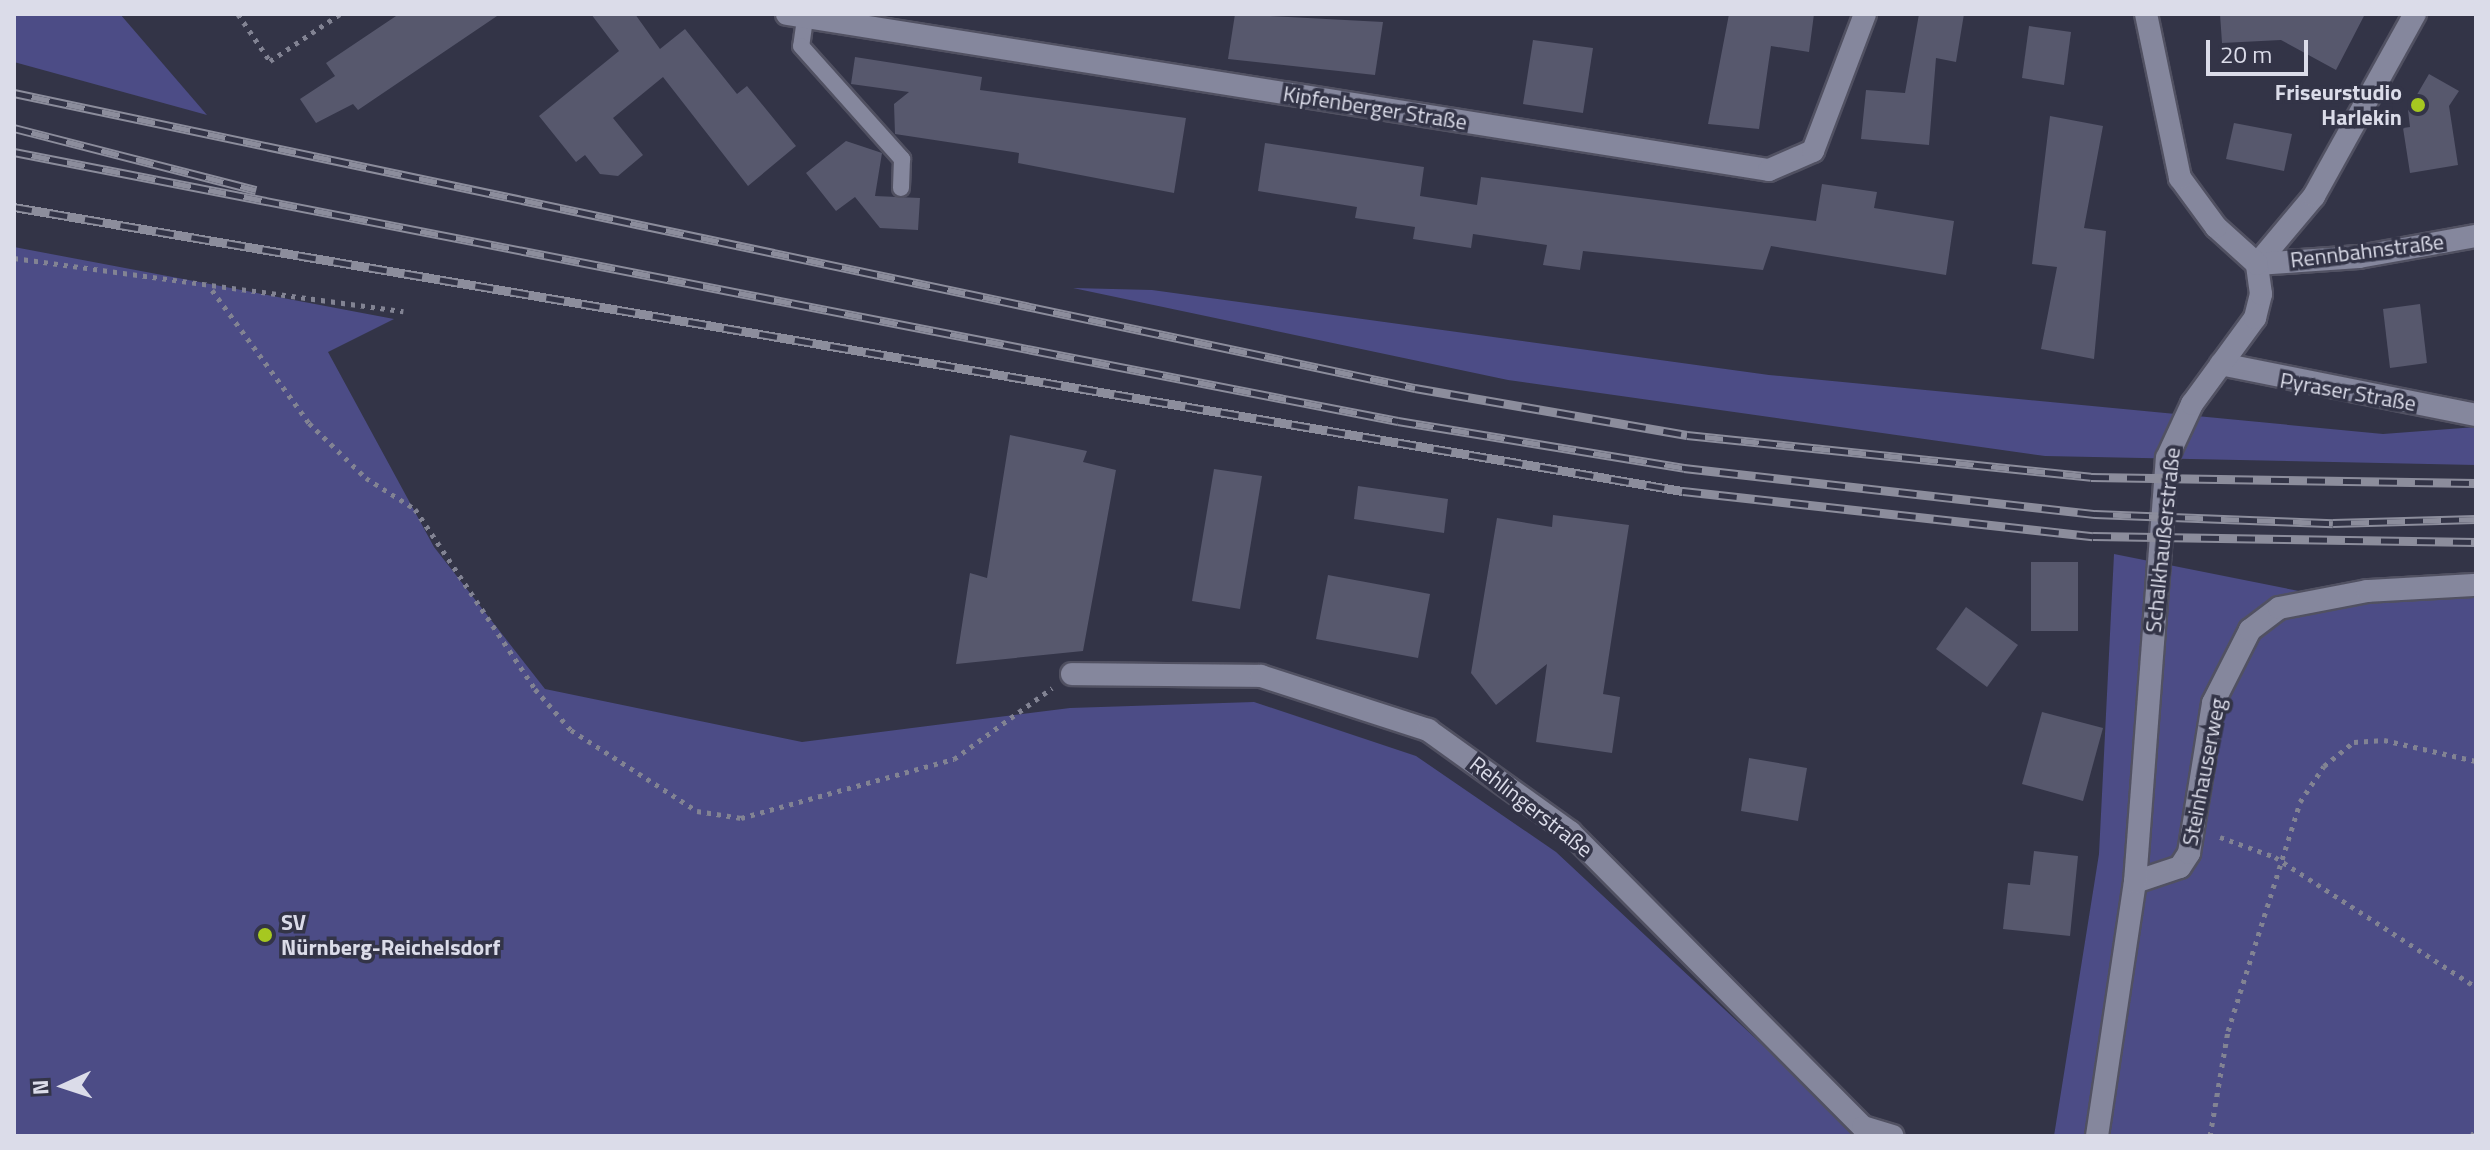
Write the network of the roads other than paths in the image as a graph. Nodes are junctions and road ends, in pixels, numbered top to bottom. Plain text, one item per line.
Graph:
1 (1865, 14) edge
2 (2146, 14) edge
3 (2415, 14) edge
4 (794, 17) edge
5 (901, 188) dead end
6 (2476, 236) edge
7 (2257, 264) junction
8 (2221, 364) junction
9 (2476, 415) edge
10 (2476, 585) edge
11 (1072, 674) road end
12 (2135, 882) junction
13 (1893, 1136) edge
14 (2097, 1136) edge

1 - 4 street, Kipfenberger Straße
2 - 7 street
3 - 7 street
4 - 5 lane
6 - 7 street, Rennbahnstraße
7 - 8 street, Schalkhaußerstraße
8 - 9 street, Pyraser Straße
8 - 12 street, Schalkhaußerstraße
10 - 12 street, Steinhauserweg
11 - 13 street, Rehlingerstraße
12 - 14 street, Schalkhaußerstraße

